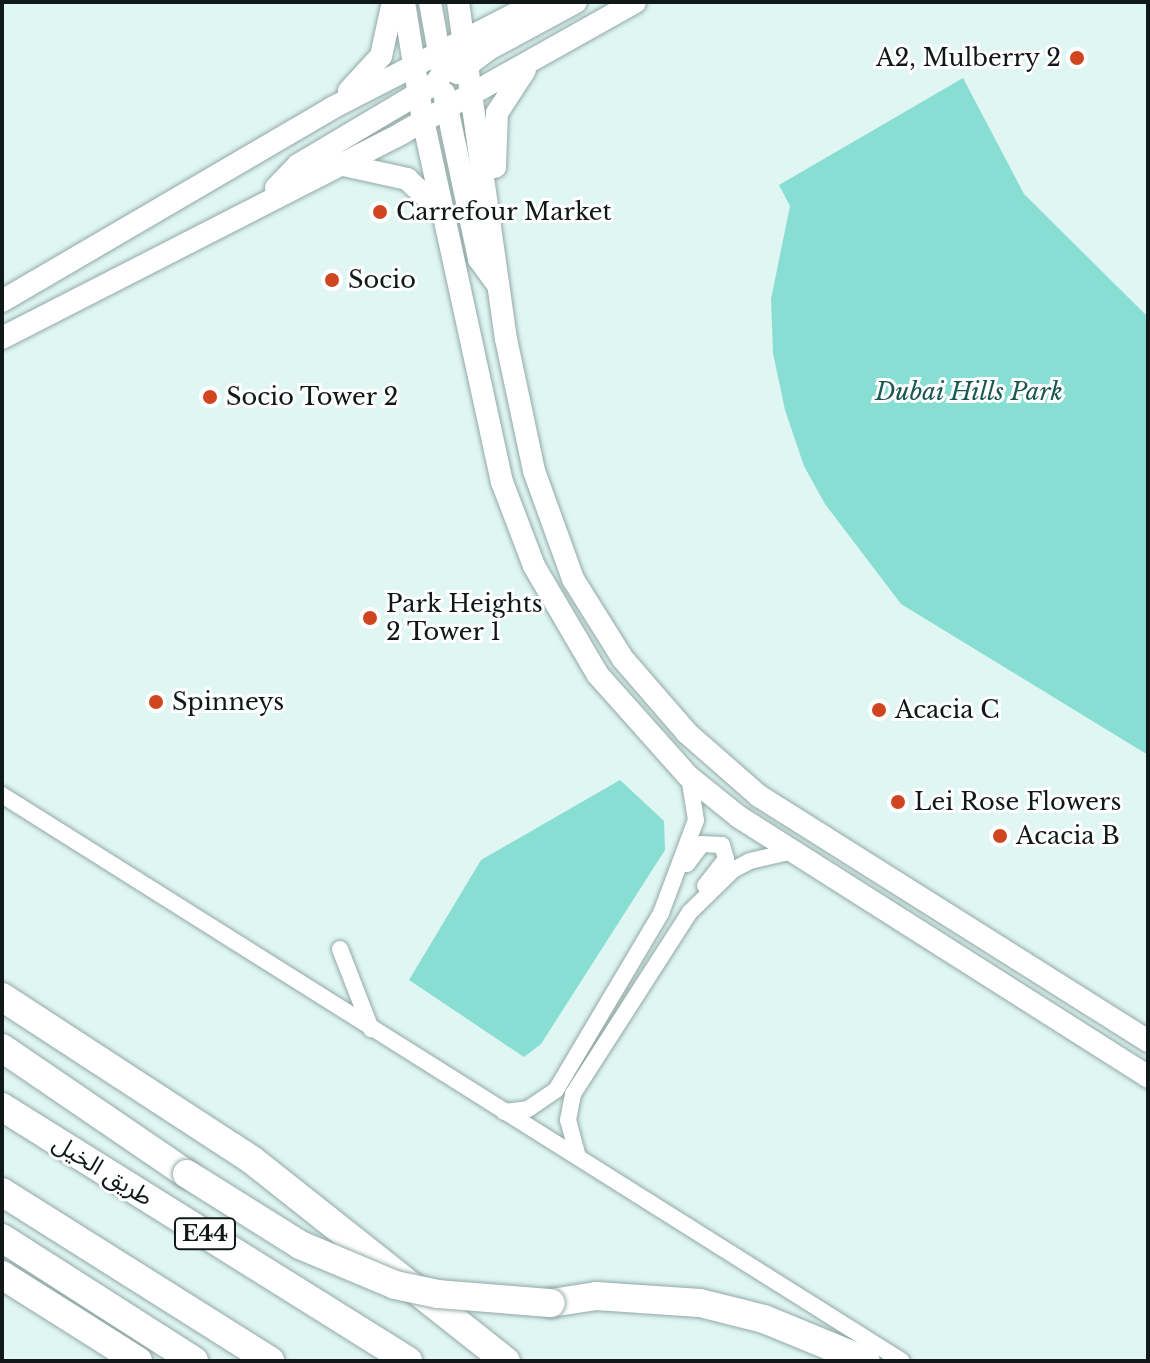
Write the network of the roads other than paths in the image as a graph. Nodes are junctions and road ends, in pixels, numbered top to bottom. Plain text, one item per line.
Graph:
1 (393, 2) edge
2 (404, 2) edge
3 (430, 2) edge
4 (458, 2) edge
5 (538, 2) edge
6 (576, 2) edge
7 (635, 2) edge
8 (463, 40) junction
9 (529, 64) junction
10 (413, 67) junction
11 (444, 80) junction
12 (471, 95) junction
13 (332, 108) junction
14 (423, 120) junction
15 (339, 164) junction
16 (272, 196) junction
17 (489, 203) junction
18 (443, 213) junction
19 (498, 285) junction
20 (2, 301) edge
21 (2, 338) edge
22 (688, 776) junction
23 (2, 795) edge
24 (789, 852) junction
25 (674, 883) junction
26 (701, 899) junction
27 (340, 949) dead end
28 (2, 997) edge
29 (371, 1029) junction
30 (1148, 1041) edge
31 (2, 1048) edge
32 (2, 1061) edge
33 (1148, 1077) edge
34 (60, 1092) junction
35 (2, 1107) edge
36 (504, 1112) junction
37 (578, 1157) junction
38 (2, 1192) edge
39 (2, 1238) edge
40 (2, 1275) edge
41 (551, 1303) junction
42 (138, 1361) edge
43 (194, 1361) edge
44 (270, 1361) edge
45 (408, 1361) edge
46 (506, 1361) edge
47 (834, 1361) edge
48 (866, 1361) edge
49 (902, 1361) edge

1 - 13 main road
2 - 10 main road
3 - 11 main road
4 - 8 main road
5 - 8 main road
6 - 11 main road
7 - 9 main road
8 - 11 main road
9 - 12 main road
9 - 17 main road
10 - 11 main road
10 - 13 main road
11 - 12 main road
11 - 12 main road
11 - 14 main road
11 - 16 main road
11 - 19 main road
12 - 17 main road
13 - 20 main road
14 - 15 main road
14 - 18 main road
15 - 16 main road
15 - 18 main road
16 - 21 main road
17 - 19 main road
18 - 22 main road
19 - 30 main road
22 - 24 main road
22 - 25 street
23 - 29 street
24 - 26 street
24 - 33 main road
25 - 26 street
25 - 36 street
26 - 37 street
27 - 29 street
28 - 46 highway
29 - 36 street
31 - 34 highway
32 - 34 highway
34 - 41 highway, bridge
35 - 45 highway, طريق الخيل / E44
36 - 37 street
37 - 49 street
38 - 44 highway
39 - 43 highway
40 - 42 highway
41 - 47 highway
41 - 48 highway

